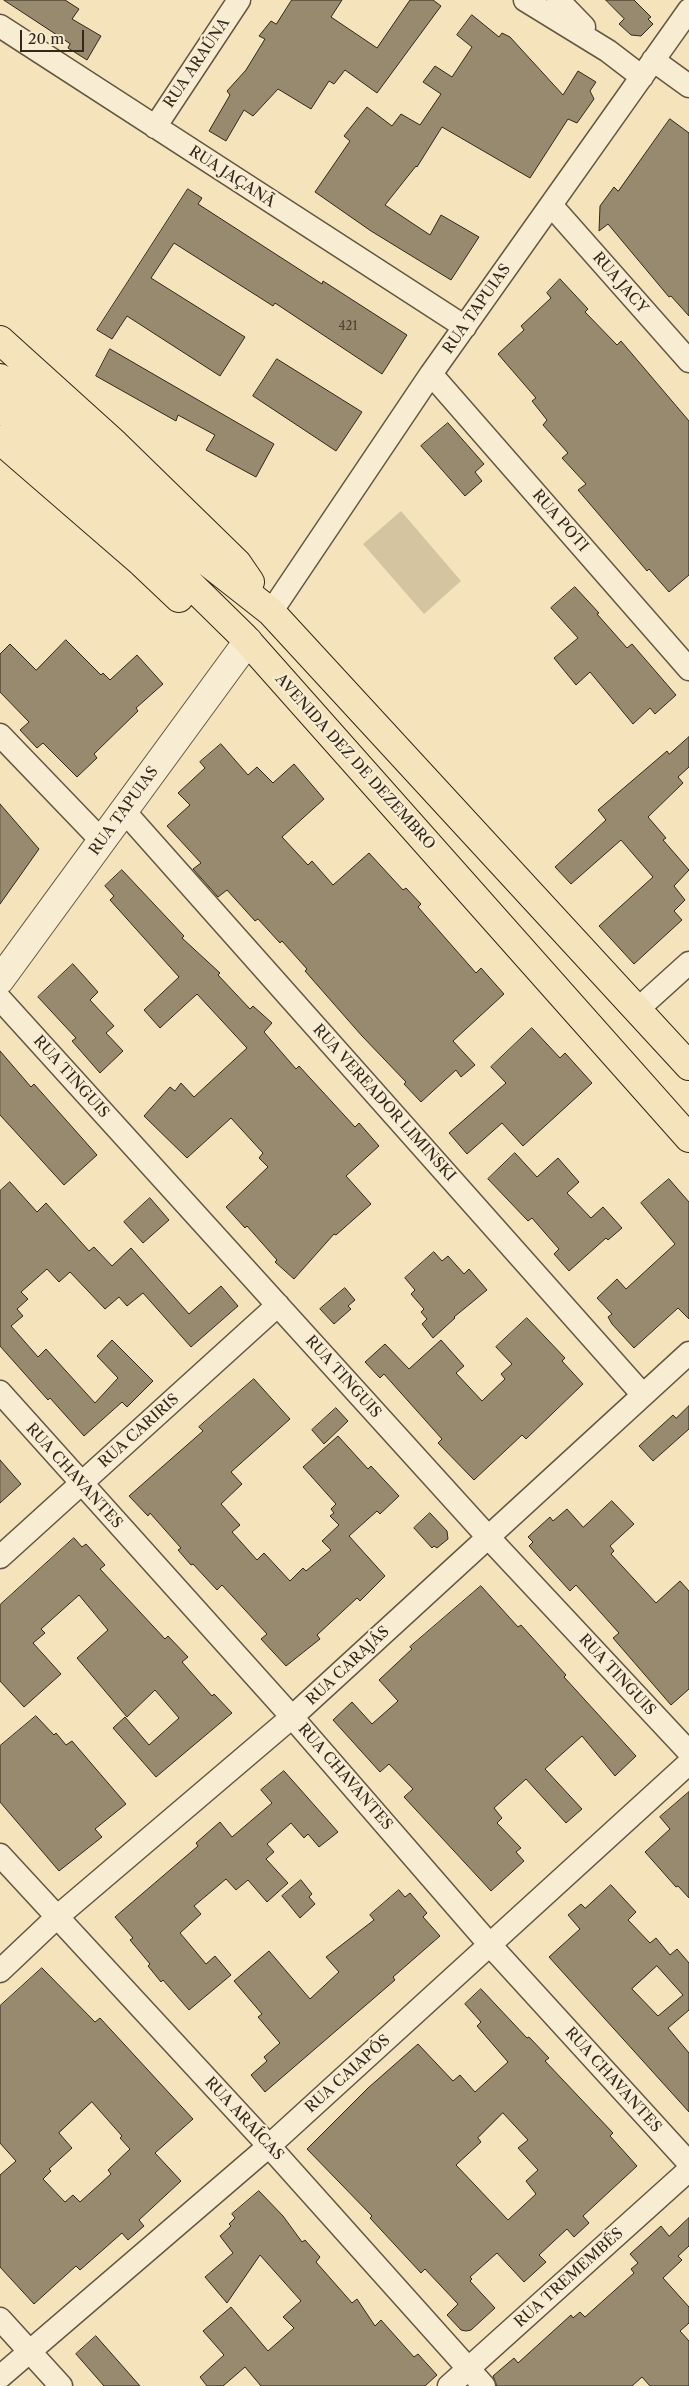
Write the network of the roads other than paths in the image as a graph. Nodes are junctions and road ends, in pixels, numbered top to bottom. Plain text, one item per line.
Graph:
1 (239, 0) edge
2 (525, 0) edge
3 (558, 0) edge
4 (689, 10) edge
5 (0, 26) edge
6 (608, 51) junction
7 (648, 68) junction
8 (689, 86) edge
9 (155, 127) junction
10 (551, 205) junction
11 (465, 327) junction
12 (0, 340) edge
13 (689, 361) edge
14 (431, 374) junction
15 (0, 378) edge
16 (0, 407) edge
17 (0, 440) edge
18 (271, 612) junction
19 (246, 639) junction
20 (689, 668) edge
21 (0, 735) edge
22 (124, 811) junction
23 (102, 841) junction
24 (689, 963) edge
25 (0, 980) edge
26 (0, 999) edge
27 (638, 1008) junction
28 (689, 1066) edge
29 (689, 1138) edge
30 (278, 1305) junction
31 (689, 1353) edge
32 (0, 1392) edge
33 (643, 1395) junction
34 (81, 1484) junction
35 (488, 1537) junction
36 (0, 1557) edge
37 (292, 1717) junction
38 (689, 1752) edge
39 (689, 1762) edge
40 (0, 1855) edge
41 (56, 1917) junction
42 (490, 1945) junction
43 (0, 1970) edge
44 (269, 2146) junction
45 (689, 2163) edge
46 (689, 2170) edge
47 (0, 2319) edge
48 (30, 2352) junction
49 (468, 2368) junction
50 (0, 2377) edge
51 (61, 2386) edge
52 (449, 2386) edge
53 (484, 2386) edge

1 - 9 street, RUA ARAÚNA
2 - 6 street
3 - 6 street
4 - 7 street, RUA TAPUIAS
5 - 9 street, RUA JAÇANÃ
6 - 7 street
7 - 8 street
7 - 10 street, RUA TAPUIAS
9 - 11 street, RUA JAÇANÃ
10 - 11 street, RUA TAPUIAS
10 - 13 street, RUA JACY
11 - 14 street, RUA TAPUIAS
12 - 18 highway
14 - 18 street, RUA TAPUIAS
14 - 20 street, RUA POTI
15 - 18 highway
16 - 19 highway, AVENIDA DEZ DE DEZEMBRO
17 - 19 highway
18 - 27 highway
19 - 22 street, RUA TAPUIAS
19 - 29 highway, AVENIDA DEZ DE DEZEMBRO
21 - 23 street
22 - 23 street, RUA TAPUIAS
22 - 33 street, RUA VEREADOR LIMINSKI
23 - 25 street, RUA TAPUIAS
24 - 27 street
26 - 30 street, RUA TINGUIS
27 - 28 highway
30 - 34 street, RUA CARIRIS
30 - 35 street, RUA TINGUIS
31 - 33 street, RUA CARAJÁS
32 - 34 street, RUA CHAVANTES
33 - 35 street, RUA CARAJÁS
34 - 36 street, RUA CARIRIS
34 - 37 street, RUA CHAVANTES
35 - 37 street, RUA CARAJÁS
35 - 38 street, RUA TINGUIS
37 - 41 street, RUA CARAJÁS
37 - 42 street, RUA CHAVANTES
39 - 42 street, RUA CAIAPÓS
40 - 41 street, RUA ARAÍCAS
41 - 43 street, RUA CARAJÁS
41 - 44 street, RUA ARAÍCAS
42 - 44 street, RUA CAIAPÓS
42 - 45 street, RUA CHAVANTES
44 - 48 street, RUA CAIAPÓS
44 - 49 street, RUA ARAÍCAS
46 - 49 street, RUA TREMEMBÉS
47 - 48 street
48 - 50 street, RUA CAIAPÓS
48 - 51 street
49 - 52 street, RUA TREMEMBÉS
49 - 53 street, RUA ARAÍCAS

